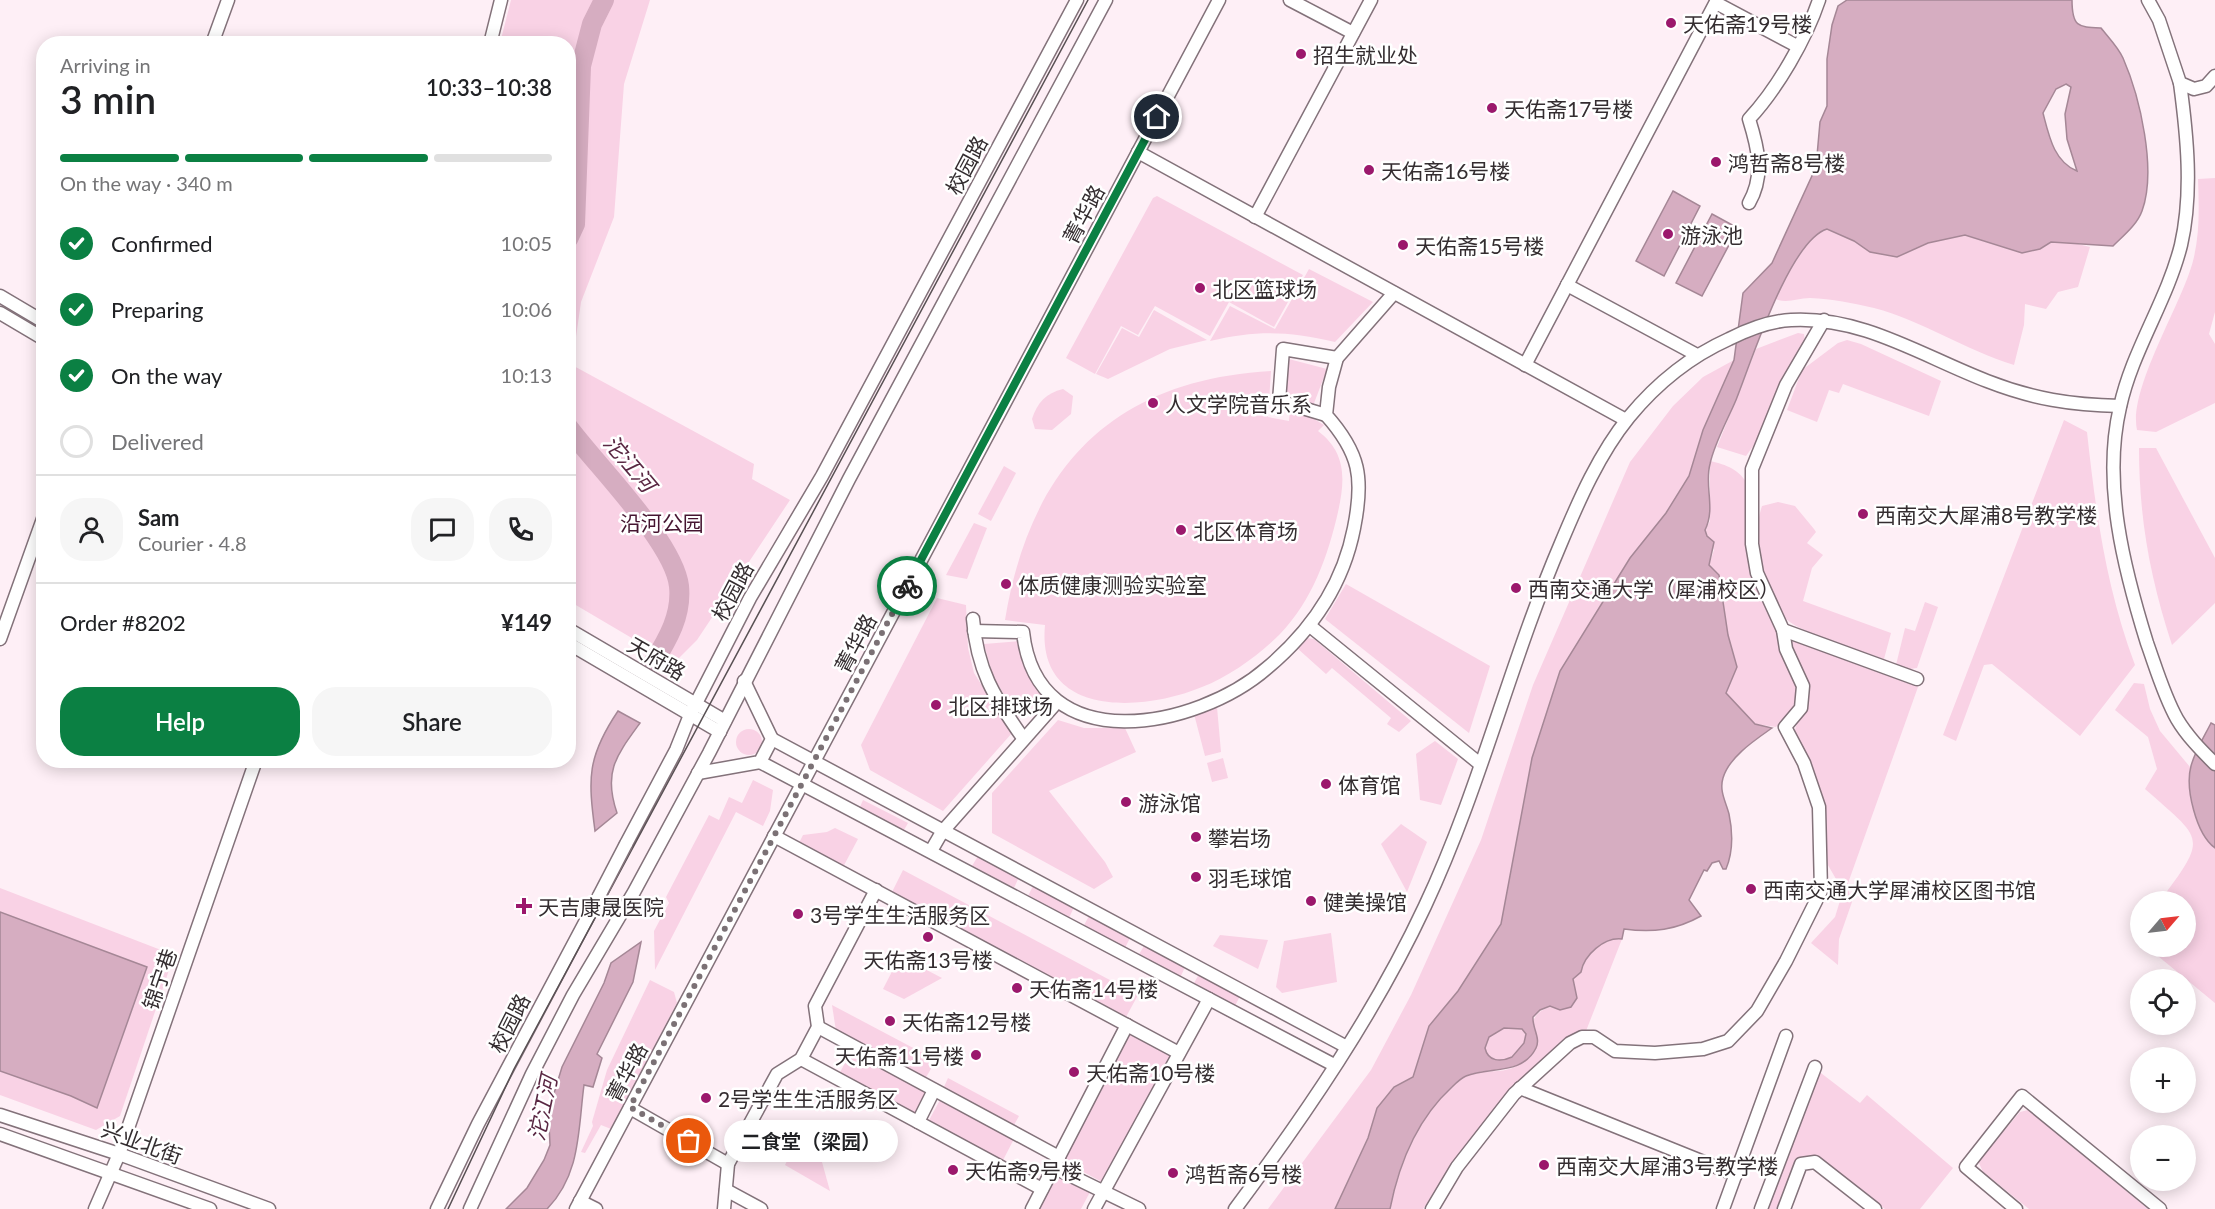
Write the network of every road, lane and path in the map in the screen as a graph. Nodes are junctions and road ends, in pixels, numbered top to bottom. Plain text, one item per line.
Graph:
1 (228, 0) edge
2 (501, 0) edge
3 (1077, 0) edge
4 (1106, 0) edge
5 (1219, 0) edge
6 (1290, 0) edge
7 (1371, 0) edge
8 (1819, 0) edge
9 (2148, 0) edge
10 (1717, 2) edge
11 (1353, 33) junction
12 (215, 36) edge
13 (492, 36) edge
14 (1797, 46) junction
15 (2215, 76) edge
16 (2180, 83) junction
17 (1138, 152) junction
18 (1749, 203) dead end
19 (1255, 217) junction
20 (1567, 285) junction
21 (1394, 293) junction
22 (0, 296) edge
23 (0, 313) edge
24 (36, 317) edge
25 (1824, 320) junction
26 (36, 334) edge
27 (1697, 355) junction
28 (1337, 358) junction
29 (1525, 365) junction
30 (2120, 406) junction
31 (1326, 415) junction
32 (1626, 420) junction
33 (36, 538) edge
34 (1310, 626) junction
35 (1783, 630) junction
36 (576, 634) edge
37 (0, 639) edge
38 (576, 647) edge
39 (1917, 679) dead end
40 (744, 681) junction
41 (1057, 702) junction
42 (693, 709) junction
43 (722, 726) junction
44 (1023, 738) junction
45 (771, 739) junction
46 (814, 761) junction
47 (760, 762) junction
48 (1480, 764) junction
49 (2215, 764) edge
50 (253, 768) edge
51 (698, 773) junction
52 (802, 784) junction
53 (942, 832) junction
54 (774, 836) junction
55 (931, 851) junction
56 (876, 890) junction
57 (1209, 999) junction
58 (1127, 1025) junction
59 (818, 1027) junction
60 (1786, 1036) dead end
61 (1345, 1046) junction
62 (1179, 1053) junction
63 (801, 1059) junction
64 (1334, 1065) junction
65 (1815, 1067) dead end
66 (1520, 1088) junction
67 (934, 1090) junction
68 (630, 1107) junction
69 (0, 1114) edge
70 (918, 1122) junction
71 (0, 1134) edge
72 (119, 1154) junction
73 (1056, 1162) junction
74 (728, 1164) junction
75 (109, 1172) junction
76 (1736, 1175) junction
77 (726, 1190) junction
78 (1042, 1190) junction
79 (1104, 1191) junction
80 (578, 1205) edge
81 (95, 1209) edge
82 (210, 1209) edge
83 (269, 1209) edge
84 (437, 1209) edge
85 (470, 1209) edge
86 (596, 1209) edge
87 (724, 1209) edge
88 (761, 1209) edge
89 (1032, 1209) edge
90 (1094, 1209) edge
91 (1139, 1209) edge
92 (1235, 1209) edge
93 (1432, 1209) edge
94 (1723, 1209) edge
95 (1761, 1209) edge
96 (1784, 1209) edge
97 (1875, 1209) edge
98 (2016, 1209) edge
99 (2160, 1209) edge

1 - 12 street
2 - 13 street
3 - 42 street, 校园路
4 - 40 street, 校园路
5 - 17 street, 菁华路
6 - 11 street
7 - 11 street
8 - 14 street
9 - 16 street
10 - 14 street
10 - 20 street
11 - 19 street
14 - 18 street
15 - 16 street
16 - 30 street
17 - 19 street
17 - 46 street, 菁华路
19 - 21 street
20 - 27 street
20 - 29 street
21 - 28 street
21 - 29 street
22 - 24 street
23 - 26 street
25 - 27 street
25 - 30 street
25 - 35 street
27 - 32 street
28 - 31 street
28 - 31 street
29 - 32 street
30 - 49 street
31 - 34 street
32 - 48 street
33 - 37 street
34 - 41 street
34 - 48 street
35 - 39 street
35 - 66 street
36 - 42 street, 天府路
38 - 42 street, 天府路
40 - 43 street, 校园路
40 - 45 street
41 - 44 street
41 - 44 street
42 - 43 street, 天府路
42 - 84 street, 校园路, bridge
43 - 51 street, 校园路
44 - 53 street
45 - 46 street
45 - 47 street
46 - 52 street, 菁华路
46 - 53 street
47 - 51 street
47 - 52 street
48 - 61 street
50 - 72 street, 锦宁巷
51 - 85 street, 校园路
52 - 54 street, 菁华路
52 - 55 street
53 - 55 street
53 - 61 street
54 - 56 street
54 - 68 street, 菁华路
55 - 57 street
56 - 58 street
56 - 59 street
57 - 62 street
57 - 64 street
58 - 62 street
58 - 73 street
59 - 63 street
59 - 67 street
60 - 76 street
61 - 64 street
62 - 79 street
63 - 70 street
63 - 74 street
64 - 92 street
65 - 95 street
66 - 76 street
66 - 93 street
67 - 70 street
67 - 73 street
68 - 74 street
68 - 80 street, 菁华路
69 - 72 street, 兴业北街
70 - 78 street
71 - 75 street, 兴业北街
72 - 75 street, 锦宁巷
72 - 83 street, 兴业北街
73 - 78 street
73 - 79 street
74 - 77 street
75 - 81 street, 锦宁巷
75 - 82 street, 兴业北街
76 - 94 street
77 - 87 street
77 - 88 street
78 - 89 street
79 - 90 street
79 - 91 street
80 - 86 street
96 - 97 street
98 - 99 street

